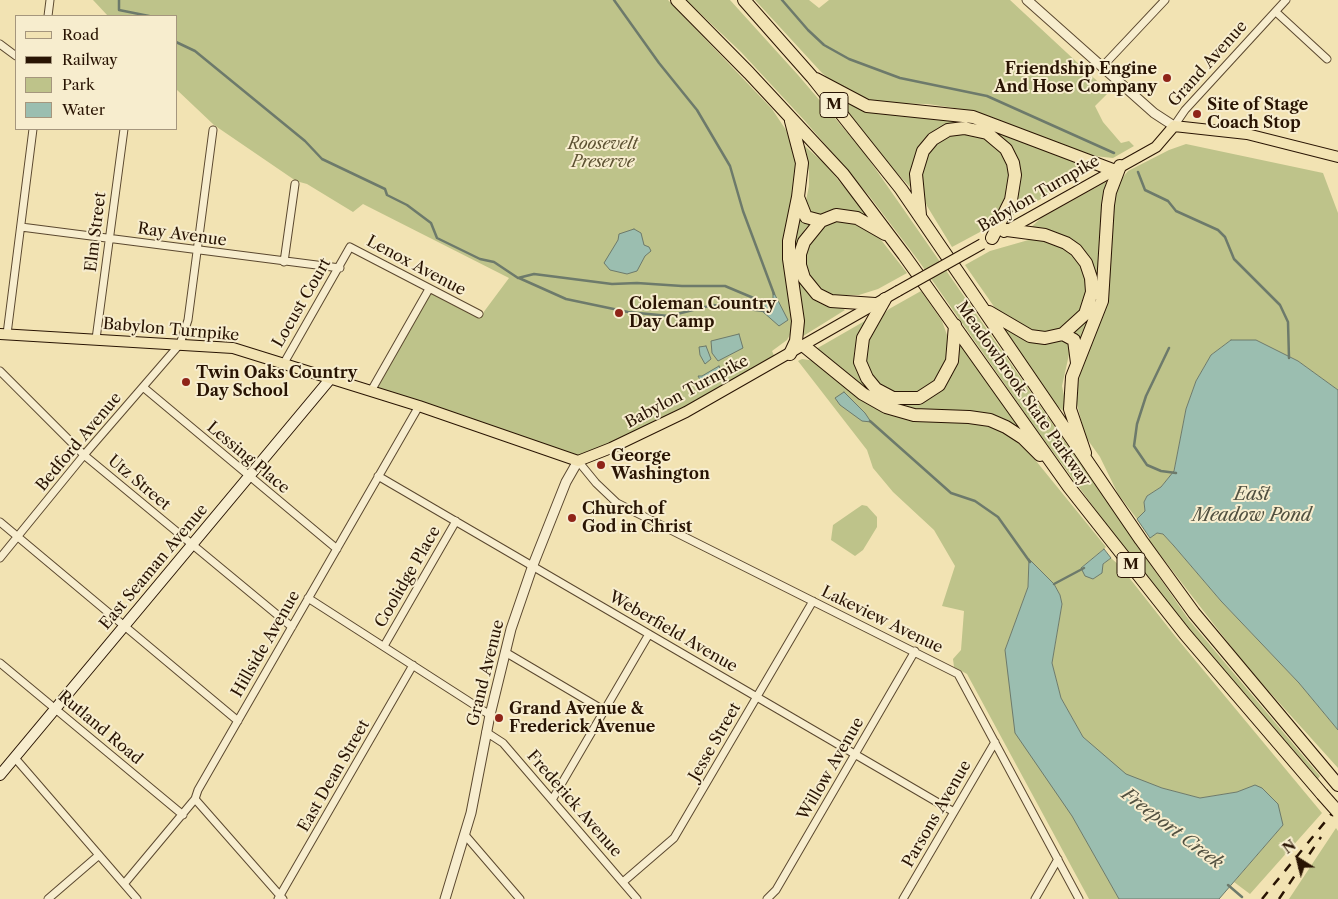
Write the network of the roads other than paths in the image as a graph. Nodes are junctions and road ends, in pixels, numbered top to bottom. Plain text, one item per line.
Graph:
1 (50, 0) edge
2 (676, 0) edge
3 (744, 0) edge
4 (1027, 0) edge
5 (1165, 0) edge
6 (1286, 0) edge
7 (1276, 12) junction
8 (48, 15) edge
9 (0, 44) edge
10 (15, 55) edge
11 (1327, 59) dead end
12 (1102, 67) junction
13 (812, 77) junction
14 (790, 118) junction
15 (1174, 126) junction
16 (33, 130) edge
17 (124, 130) edge
18 (213, 130) dead end
19 (1338, 157) edge
20 (1117, 168) junction
21 (296, 184) dead end
22 (798, 197) junction
23 (920, 215) junction
24 (821, 221) junction
25 (21, 227) junction
26 (1007, 230) junction
27 (890, 236) junction
28 (109, 239) junction
29 (987, 241) junction
30 (198, 250) junction
31 (344, 256) joint
32 (284, 262) junction
33 (340, 268) junction
34 (429, 289) junction
35 (880, 301) junction
36 (985, 310) junction
37 (479, 314) dead end
38 (955, 325) junction
39 (2, 334) edge
40 (1063, 334) junction
41 (96, 339) junction
42 (180, 344) junction
43 (804, 346) junction
44 (790, 354) junction
45 (284, 363) junction
46 (1077, 363) junction
47 (0, 371) edge
48 (331, 378) junction
49 (143, 387) junction
50 (371, 391) junction
51 (419, 406) junction
52 (84, 455) junction
53 (578, 461) junction
54 (1089, 465) junction
55 (249, 476) junction
56 (378, 476) junction
57 (1061, 476) junction
58 (456, 521) junction
59 (0, 522) edge
60 (17, 538) junction
61 (192, 545) junction
62 (337, 549) junction
63 (0, 558) edge
64 (533, 565) junction
65 (308, 598) junction
66 (813, 602) junction
67 (124, 627) junction
68 (292, 627) junction
69 (649, 634) junction
70 (384, 646) junction
71 (915, 651) junction
72 (505, 652) junction
73 (0, 663) edge
74 (413, 665) junction
75 (757, 697) junction
76 (56, 709) junction
77 (605, 711) junction
78 (490, 715) junction
79 (238, 721) junction
80 (486, 732) junction
81 (995, 742) junction
82 (856, 754) junction
83 (15, 758) junction
84 (0, 775) edge
85 (1336, 782) edge
86 (195, 799) junction
87 (552, 800) junction
88 (954, 812) junction
89 (1338, 812) edge
90 (183, 815) junction
91 (465, 834) junction
92 (99, 855) junction
93 (1058, 859) junction
94 (623, 882) junction
95 (124, 884) junction
96 (280, 898) edge
97 (48, 899) edge
98 (137, 899) edge
99 (445, 899) edge
100 (520, 899) edge
101 (637, 899) edge
102 (767, 899) edge
103 (903, 899) edge
104 (1035, 899) edge
105 (1079, 899) edge

1 - 8 street
2 - 14 highway, Meadowbrook State Parkway / M
3 - 13 highway, Meadowbrook State Parkway / M
4 - 12 street
5 - 12 street
6 - 7 street, Grand Avenue
7 - 11 street
7 - 15 street, Grand Avenue
9 - 10 street
12 - 15 street
13 - 20 highway
13 - 23 highway, Meadowbrook State Parkway / M
14 - 22 highway
14 - 27 highway, Meadowbrook State Parkway / M
15 - 19 main road
15 - 20 main road, Babylon Turnpike
16 - 25 street
17 - 28 street, Elm Street
18 - 30 street
20 - 26 main road, Babylon Turnpike
20 - 46 highway
21 - 32 street
22 - 24 highway
22 - 44 highway
23 - 29 highway
23 - 36 highway, Meadowbrook State Parkway / M
24 - 27 highway
24 - 35 highway
25 - 28 street, Ray Avenue
25 - 39 street
26 - 29 main road, Babylon Turnpike
26 - 40 highway
27 - 38 highway, Meadowbrook State Parkway / M
28 - 30 street, Ray Avenue
28 - 41 street, Elm Street
29 - 35 main road, Babylon Turnpike, bridge
30 - 32 street, Ray Avenue
30 - 42 street
31 - 33 street, Locust Court
31 - 34 street, Lenox Avenue
32 - 33 street, Ray Avenue
33 - 45 street, Locust Court
34 - 37 street, Lenox Avenue
34 - 50 street
35 - 38 highway
35 - 43 main road, Babylon Turnpike
36 - 40 highway
36 - 54 highway, Meadowbrook State Parkway / M
38 - 57 highway, Meadowbrook State Parkway / M
39 - 41 main road, Babylon Turnpike
40 - 46 highway
41 - 42 main road, Babylon Turnpike
42 - 45 main road, Babylon Turnpike
42 - 49 street, Bedford Avenue
43 - 44 main road, Babylon Turnpike
43 - 57 highway
44 - 53 main road, Babylon Turnpike
45 - 48 main road, Babylon Turnpike
46 - 54 highway
47 - 52 street, Utz Street
48 - 50 main road, Babylon Turnpike
48 - 55 main road, East Seaman Avenue
49 - 52 street, Bedford Avenue
49 - 55 street, Lessing Place
50 - 51 main road, Babylon Turnpike
51 - 53 main road, Babylon Turnpike
51 - 56 street, Hillside Avenue
52 - 60 street, Bedford Avenue
52 - 61 street, Utz Street
53 - 64 street, Grand Avenue
53 - 66 street, Lakeview Avenue
54 - 85 highway, Meadowbrook State Parkway / M
55 - 61 main road, East Seaman Avenue
55 - 62 street, Lessing Place
56 - 58 street, Weberfield Avenue
56 - 62 street, Hillside Avenue
57 - 89 highway, Meadowbrook State Parkway / M, bridge
58 - 64 street, Weberfield Avenue
58 - 70 street, Coolidge Place
59 - 60 street
60 - 63 street, Bedford Avenue
60 - 67 street
61 - 67 main road, East Seaman Avenue
61 - 68 street, Utz Street
62 - 65 street, Hillside Avenue
64 - 69 street, Weberfield Avenue
64 - 72 street, Grand Avenue
65 - 68 street, Hillside Avenue
65 - 70 street
66 - 71 street, Lakeview Avenue
66 - 75 street, Jesse Street
67 - 76 main road, East Seaman Avenue
67 - 79 street
68 - 79 street, Hillside Avenue
69 - 75 street, Weberfield Avenue
69 - 77 street
70 - 74 street
71 - 81 street, Lakeview Avenue
71 - 82 street, Willow Avenue
72 - 77 street
72 - 78 street, Grand Avenue
73 - 76 street, Rutland Road
74 - 78 street
74 - 96 street, East Dean Street
75 - 82 street, Weberfield Avenue
75 - 94 street, Jesse Street
76 - 83 main road, East Seaman Avenue
76 - 90 street, Rutland Road
77 - 87 street
78 - 80 street, Grand Avenue
79 - 86 street, Hillside Avenue
80 - 87 street, Frederick Avenue
80 - 91 street, Grand Avenue
81 - 88 street, Parsons Avenue
81 - 93 street, Lakeview Avenue
82 - 88 street, Weberfield Avenue
82 - 102 street, Willow Avenue
83 - 84 main road, East Seaman Avenue
83 - 92 street
86 - 90 street, Hillside Avenue
86 - 96 street
87 - 94 street, Frederick Avenue
88 - 103 street, Parsons Avenue
90 - 95 street, Hillside Avenue
91 - 99 street, Grand Avenue
91 - 100 street
92 - 95 street
92 - 97 street
93 - 104 street
93 - 105 street, Lakeview Avenue
94 - 101 street, Frederick Avenue
95 - 98 street

